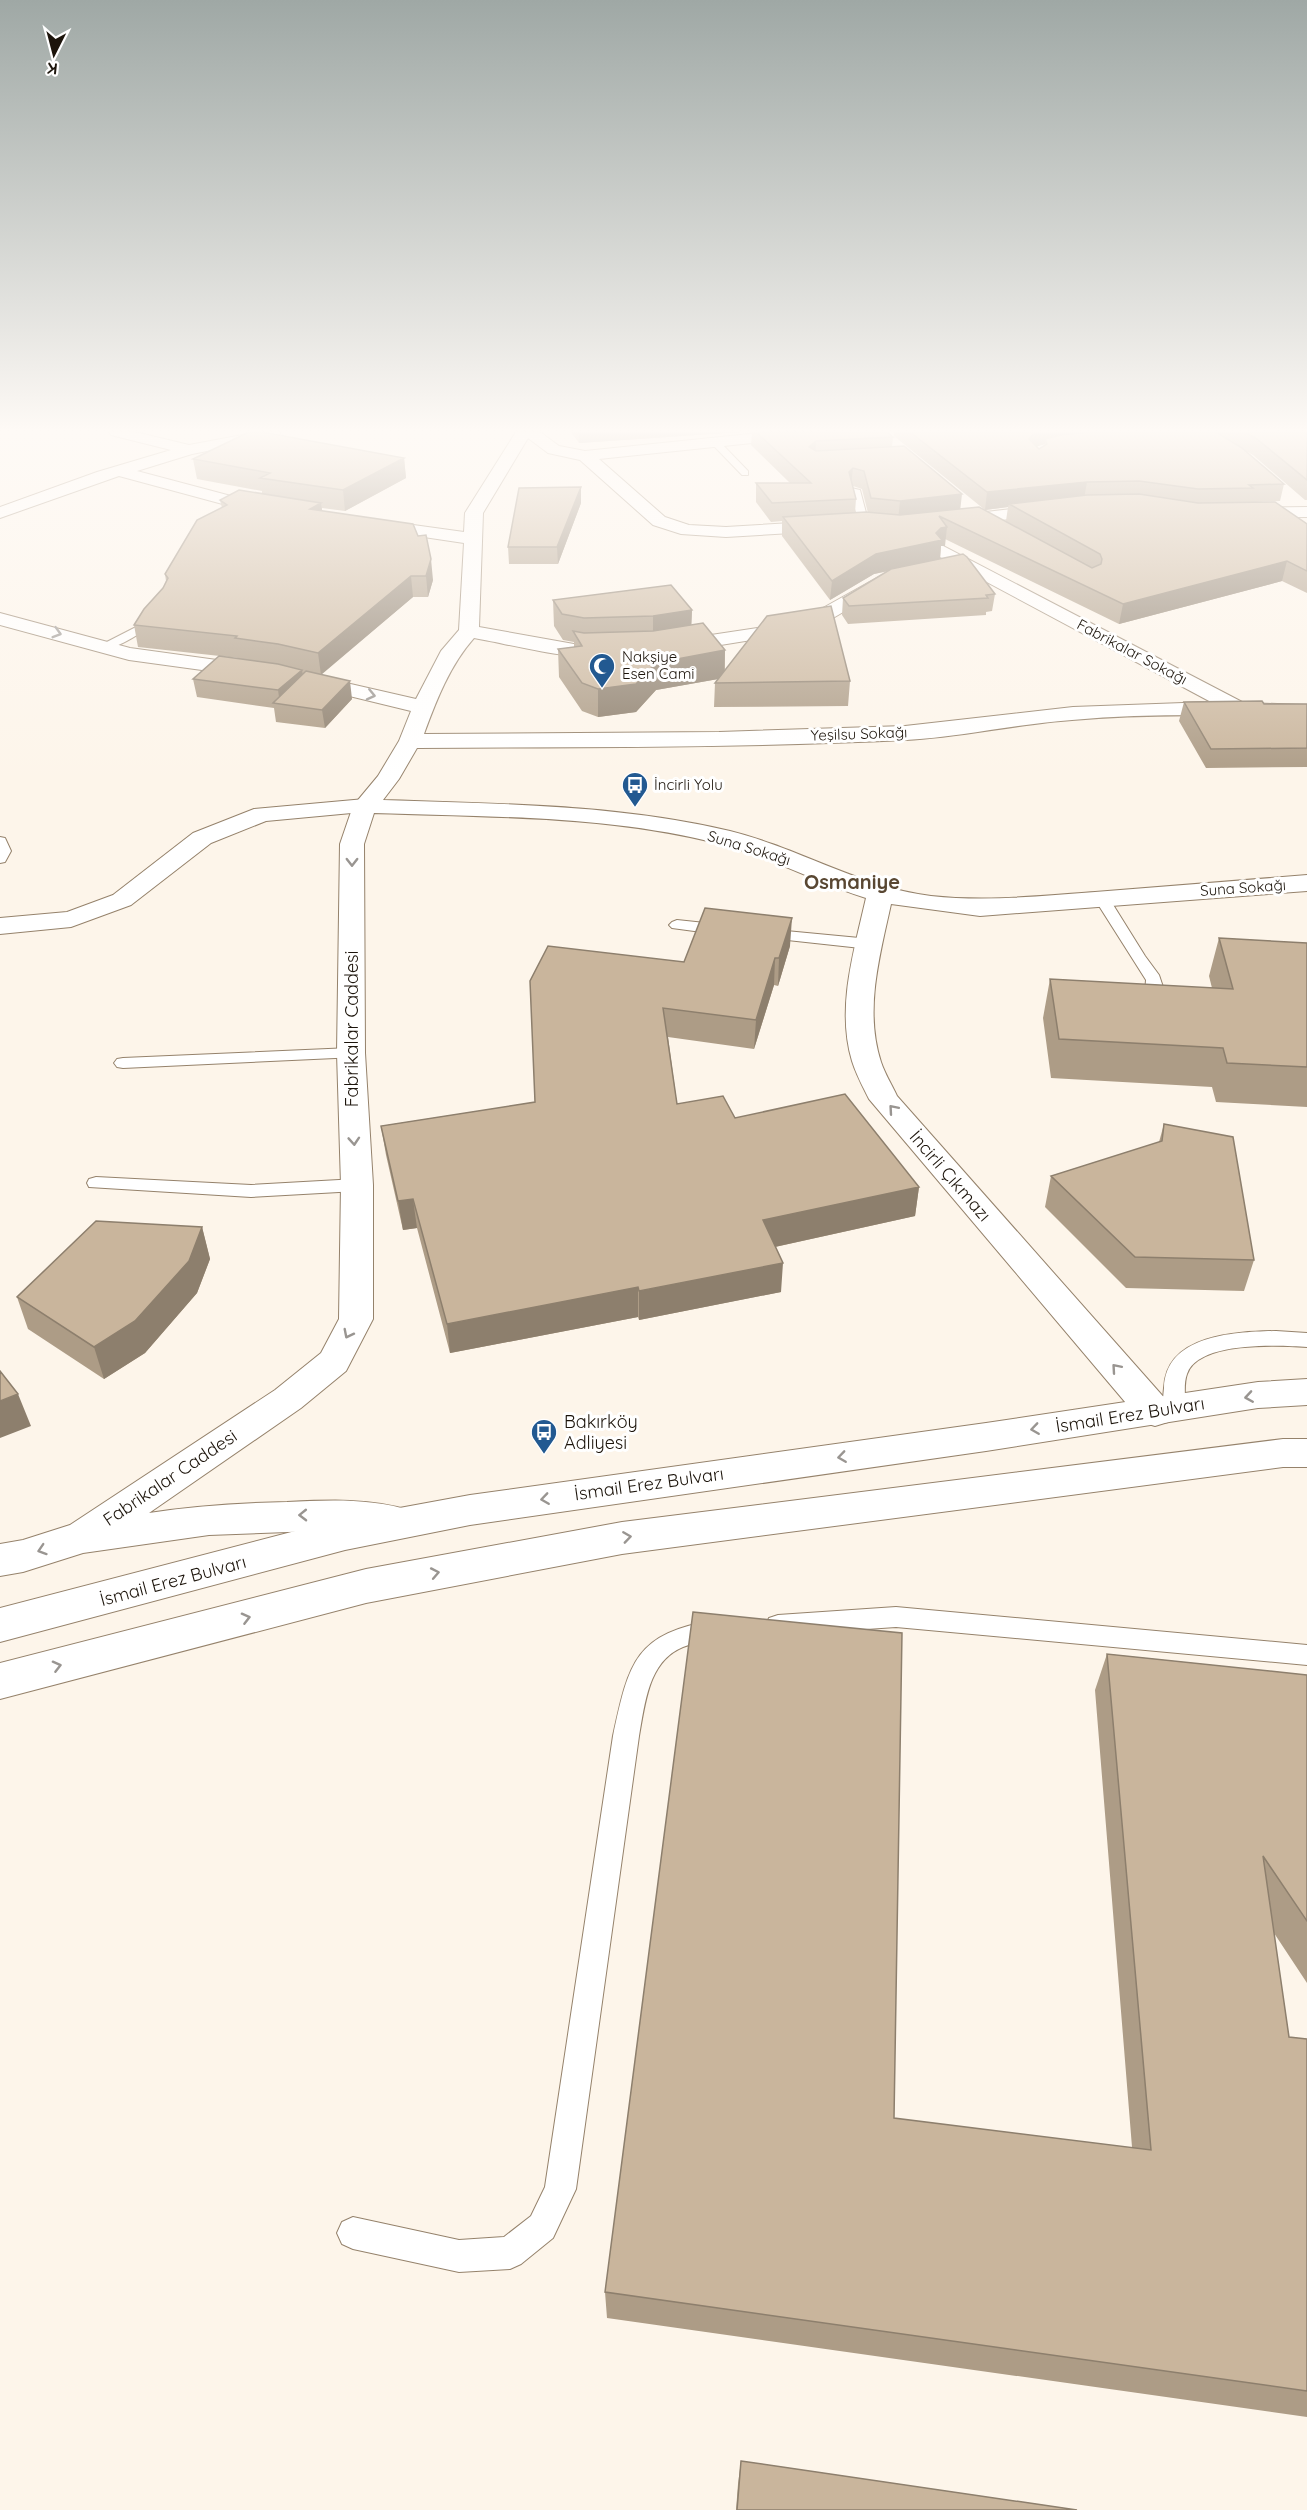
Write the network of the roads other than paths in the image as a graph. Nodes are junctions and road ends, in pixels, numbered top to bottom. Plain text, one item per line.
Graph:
1 (473, 549) edge
2 (929, 549) edge
3 (963, 563) junction
4 (932, 568) edge
5 (902, 575) edge
6 (161, 607) edge
7 (0, 619) edge
8 (469, 631) junction
9 (103, 647) junction
10 (653, 650) edge
11 (630, 651) edge
12 (270, 673) edge
13 (292, 677) edge
14 (423, 707) junction
15 (1239, 709) junction
16 (1307, 711) edge
17 (410, 741) junction
18 (365, 806) junction
19 (0, 841) edge
20 (0, 859) edge
21 (1307, 883) edge
22 (880, 894) junction
23 (1102, 898) junction
24 (677, 925) dead end
25 (0, 926) edge
26 (870, 944) junction
27 (1122, 1000) edge
28 (351, 1053) junction
29 (123, 1063) dead end
30 (96, 1183) dead end
31 (357, 1185) junction
32 (1307, 1340) edge
33 (1307, 1392) edge
34 (1164, 1411) junction
35 (1307, 1454) edge
36 (402, 1523) junction
37 (83, 1537) junction
38 (0, 1560) edge
39 (0, 1625) edge
40 (1307, 1655) edge
41 (1, 1681) edge
42 (353, 2233) dead end

1 - 8 street
2 - 3 street, Fabrikalar Sokağı
3 - 4 street
3 - 15 street, Fabrikalar Sokağı
5 - 10 street
6 - 9 lane
7 -> 9 street
8 - 11 street
8 - 14 street, Fabrikalar Caddesi
9 - 12 street
13 -> 14 street
14 - 17 street, Fabrikalar Caddesi
15 - 16 street, Yeşilsu Sokağı
15 - 17 street, Yeşilsu Sokağı
17 - 18 street, Fabrikalar Caddesi
18 - 22 street, Suna Sokağı
18 - 25 street, Suna Sokağı
18 -> 28 street, Fabrikalar Caddesi
19 - 20 lane
21 - 23 street, Suna Sokağı
22 - 23 street, Suna Sokağı
22 - 26 street, İncirli Çıkmazı
23 - 27 lane
24 - 26 lane
34 -> 26 street, İncirli Çıkmazı
28 - 29 lane
28 -> 31 street, Fabrikalar Caddesi
30 - 31 lane
31 -> 37 street, Fabrikalar Caddesi
32 - 34 lane
33 -> 34 street, İsmail Erez Bulvarı
34 -> 36 street, İsmail Erez Bulvarı
41 -> 35 street
36 -> 37 street
36 - 39 street, İsmail Erez Bulvarı
37 -> 38 street
40 - 42 lane

